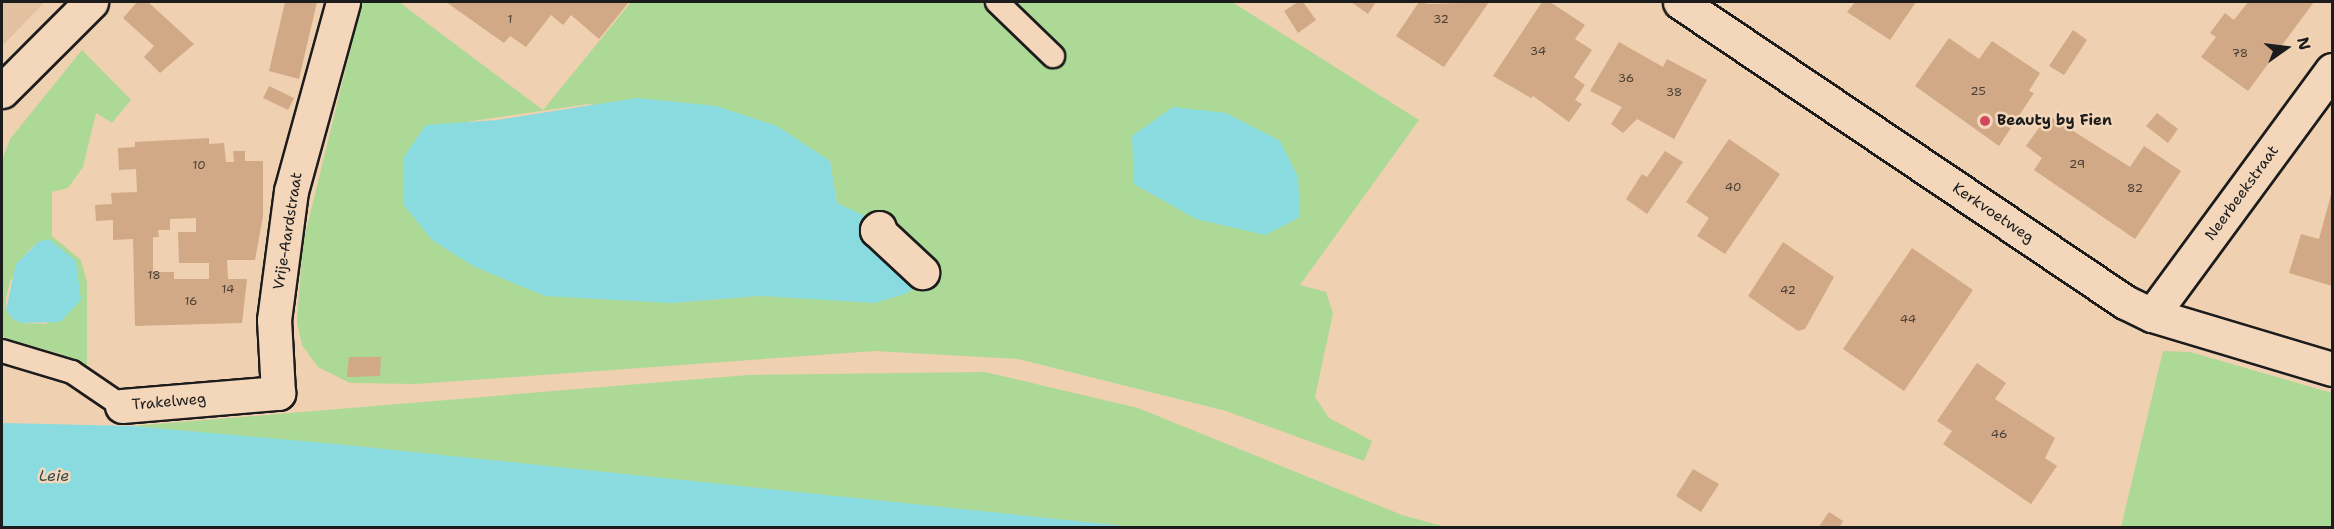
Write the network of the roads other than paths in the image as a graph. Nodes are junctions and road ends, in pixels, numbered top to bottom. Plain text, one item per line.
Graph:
1 (91, 2) edge
2 (343, 2) edge
3 (996, 2) edge
4 (1680, 2) edge
5 (1053, 56) dead end
6 (2332, 70) edge
7 (2, 91) edge
8 (879, 228) dead end
9 (922, 273) dead end
10 (2152, 315) junction
11 (2, 351) edge
12 (2332, 369) edge
13 (278, 393) joint
14 (122, 406) joint

1 - 7 street
2 - 13 street, Vrije-Aardstraat
3 - 5 lane
4 - 10 street, Kerkvoetweg
6 - 10 street, Neerbeekstraat
8 - 9 street
10 - 12 street, Kerkvoetweg
11 - 14 lane, Trakelweg
13 - 14 street, Trakelweg

